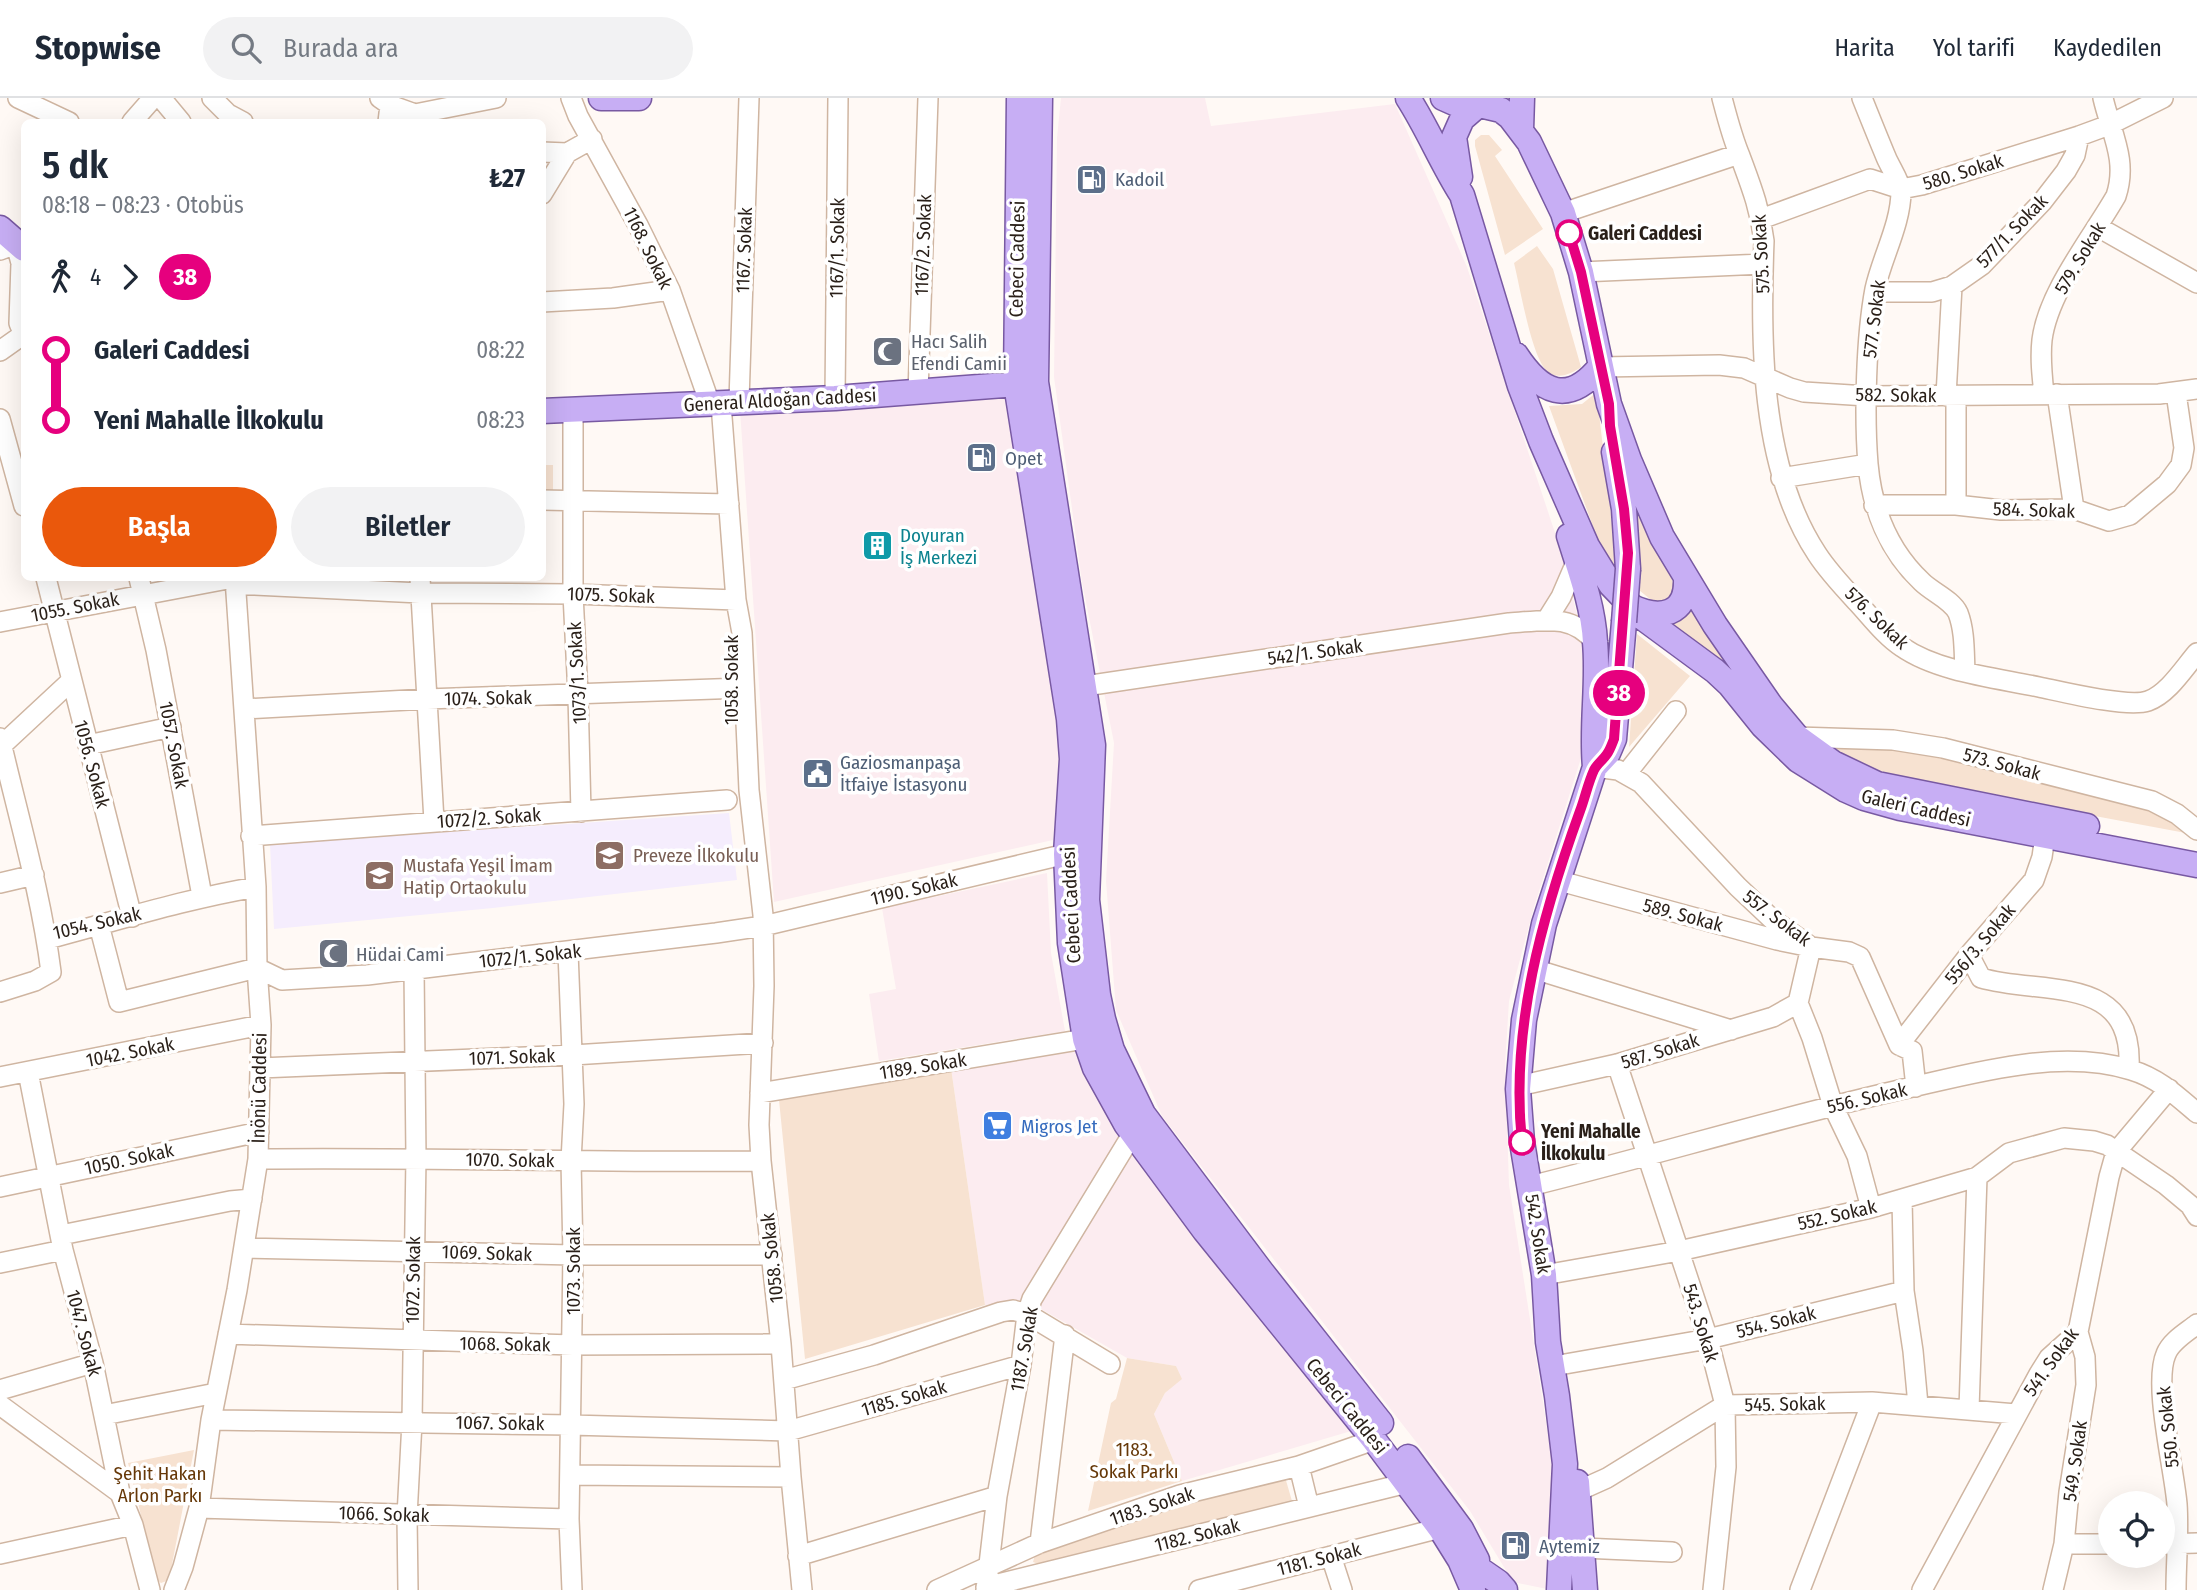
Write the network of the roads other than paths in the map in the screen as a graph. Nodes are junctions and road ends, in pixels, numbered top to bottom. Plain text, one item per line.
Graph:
1 (18, 98) edge
2 (153, 98) edge
3 (161, 98) edge
4 (212, 98) edge
5 (496, 98) edge
6 (571, 98) edge
7 (601, 98) edge
8 (615, 98) edge
9 (639, 98) edge
10 (750, 98) edge
11 (838, 98) edge
12 (928, 98) edge
13 (1019, 98) edge
14 (1408, 98) edge
15 (1443, 98) edge
16 (1522, 98) edge
17 (1722, 98) edge
18 (1863, 98) edge
19 (2103, 98) edge
20 (2163, 98) edge
21 (1482, 102) edge
22 (1036, 105) edge
23 (386, 108) edge
24 (63, 119) edge
25 (135, 119) edge
26 (178, 119) edge
27 (230, 119) edge
28 (2109, 125) junction
29 (1521, 130) junction
30 (2079, 136) junction
31 (592, 139) junction
32 (546, 152) edge
33 (567, 153) junction
34 (1739, 154) junction
35 (546, 187) edge
36 (1901, 189) junction
37 (1462, 195) junction
38 (1563, 214) junction
39 (1761, 219) junction
40 (2098, 227) junction
41 (10, 243) edge
42 (21, 263) edge
43 (21, 263) edge
44 (1763, 264) junction
45 (1581, 272) junction
46 (2197, 283) edge
47 (1952, 286) junction
48 (670, 290) junction
49 (1875, 292) junction
50 (546, 302) edge
51 (21, 328) edge
52 (21, 337) edge
53 (1509, 343) junction
54 (0, 351) edge
55 (1600, 367) junction
56 (1763, 375) junction
57 (1026, 383) junction
58 (2197, 389) edge
59 (918, 393) junction
60 (2176, 393) junction
61 (2050, 394) junction
62 (1867, 396) junction
63 (1951, 396) junction
64 (835, 398) junction
65 (723, 403) junction
66 (1609, 404) junction
67 (573, 409) junction
68 (546, 411) edge
69 (0, 419) edge
70 (2190, 438) edge
71 (1868, 464) junction
72 (7, 473) edge
73 (1556, 477) junction
74 (1781, 478) junction
75 (21, 500) edge
76 (546, 500) edge
77 (572, 500) junction
78 (729, 503) junction
79 (1956, 505) junction
80 (1874, 506) junction
81 (2074, 509) junction
82 (1577, 560) junction
83 (1686, 580) junction
84 (47, 581) edge
85 (218, 581) edge
86 (234, 581) edge
87 (271, 581) edge
88 (420, 585) edge
89 (141, 586) edge
90 (573, 594) junction
91 (736, 600) junction
92 (56, 610) junction
93 (1626, 614) junction
94 (1545, 621) junction
95 (0, 622) edge
96 (1595, 642) junction
97 (2197, 653) edge
98 (1965, 671) junction
99 (71, 681) junction
100 (1074, 687) junction
101 (737, 688) junction
102 (578, 695) junction
103 (427, 699) junction
104 (244, 709) junction
105 (1676, 711) dead end
106 (171, 727) junction
107 (1797, 737) junction
108 (1, 744) edge
109 (88, 745) junction
110 (1595, 767) junction
111 (1626, 774) junction
112 (738, 799) junction
113 (581, 812) junction
114 (434, 821) junction
115 (2197, 830) edge
116 (251, 836) junction
117 (2045, 836) junction
118 (2197, 849) edge
119 (1066, 855) junction
120 (2197, 864) edge
121 (34, 875) junction
122 (1556, 880) junction
123 (0, 883) edge
124 (256, 887) junction
125 (202, 896) junction
126 (132, 917) junction
127 (99, 925) junction
128 (763, 926) junction
129 (47, 939) junction
130 (1811, 947) junction
131 (568, 952) junction
132 (1969, 955) junction
133 (257, 968) junction
134 (414, 969) junction
135 (1534, 969) junction
136 (0, 992) edge
137 (1798, 1003) junction
138 (1674, 1013) junction
139 (261, 1025) junction
140 (1731, 1030) junction
141 (1086, 1039) junction
142 (763, 1043) junction
143 (1899, 1045) junction
144 (1667, 1048) junction
145 (573, 1055) junction
146 (416, 1060) junction
147 (1618, 1064) junction
148 (260, 1068) junction
149 (2129, 1069) junction
150 (28, 1072) junction
151 (0, 1077) edge
152 (1518, 1086) junction
153 (1916, 1087) junction
154 (2169, 1089) junction
155 (760, 1093) junction
156 (1833, 1106) junction
157 (2197, 1113) edge
158 (1134, 1124) junction
159 (259, 1132) junction
160 (2116, 1152) junction
161 (416, 1157) junction
162 (1647, 1157) junction
163 (258, 1158) junction
164 (571, 1161) junction
165 (761, 1161) junction
166 (47, 1176) junction
167 (1977, 1177) junction
168 (1530, 1186) junction
169 (0, 1187) edge
170 (253, 1199) junction
171 (1902, 1199) junction
172 (1871, 1208) junction
173 (2197, 1216) edge
174 (62, 1243) junction
175 (244, 1248) junction
176 (414, 1251) junction
177 (1679, 1251) junction
178 (573, 1255) junction
179 (772, 1255) junction
180 (0, 1263) edge
181 (1545, 1283) junction
182 (1904, 1291) junction
183 (1027, 1314) junction
184 (2197, 1324) edge
185 (2078, 1332) junction
186 (228, 1334) junction
187 (1065, 1335) junction
188 (1708, 1339) junction
189 (412, 1341) junction
190 (781, 1344) junction
191 (573, 1345) junction
192 (93, 1363) junction
193 (1110, 1364) dead end
194 (1565, 1364) junction
195 (1021, 1365) junction
196 (784, 1380) junction
197 (0, 1390) edge
198 (216, 1393) junction
199 (1872, 1402) junction
200 (1725, 1405) junction
201 (1918, 1405) junction
202 (1969, 1409) junction
203 (2016, 1413) junction
204 (4, 1414) edge
205 (104, 1415) junction
206 (211, 1420) junction
207 (412, 1422) junction
208 (571, 1425) junction
209 (788, 1431) junction
210 (1374, 1440) junction
211 (1299, 1466) junction
212 (571, 1475) junction
213 (791, 1477) junction
214 (1407, 1483) junction
215 (1578, 1491) junction
216 (120, 1493) junction
217 (996, 1496) junction
218 (1309, 1507) junction
219 (198, 1508) junction
220 (407, 1516) junction
221 (2175, 1516) edge
222 (569, 1518) junction
223 (133, 1525) junction
224 (1446, 1537) junction
225 (1040, 1543) junction
226 (2197, 1543) edge
227 (2064, 1544) junction
228 (2098, 1544) edge
229 (2175, 1544) edge
230 (1583, 1548) junction
231 (1672, 1552) dead end
232 (0, 1555) edge
233 (798, 1556) junction
234 (1332, 1556) junction
235 (987, 1567) junction
236 (2173, 1568) edge
237 (1481, 1584) edge
238 (986, 1588) edge
239 (150, 1590) edge
240 (174, 1590) edge
241 (408, 1590) edge
242 (572, 1590) edge
243 (802, 1590) edge
244 (937, 1590) edge
245 (1199, 1590) edge
246 (1342, 1590) edge
247 (1461, 1590) edge
248 (1505, 1590) edge
249 (1559, 1590) edge
250 (1572, 1590) edge
251 (1585, 1590) edge
252 (1713, 1590) edge
253 (1800, 1590) edge
254 (1922, 1590) edge
255 (2053, 1590) edge
256 (2176, 1590) edge

1 - 24 street
2 - 25 street
3 - 26 street
4 - 27 street
5 - 23 street
6 - 31 street, 1168. Sokak
7 - 8 main road
8 - 9 main road
10 - 65 street, 1167. Sokak
11 - 64 street, 1167/1. Sokak
12 - 59 street, 1167/2. Sokak
13 - 57 main road, Cebeci Caddesi
14 - 37 main road, Galeri Caddesi
15 - 21 main road, Galeri Caddesi
16 - 29 main road
17 - 34 street, 575. Sokak
18 - 36 street
19 - 28 street, 579. Sokak
20 - 28 street, 580. Sokak
21 - 29 main road, Galeri Caddesi
21 - 37 main road
22 - 57 main road, Cebeci Caddesi
28 - 30 street, 580. Sokak
28 - 40 street, 579. Sokak
29 - 38 main road, Galeri Caddesi
30 - 36 street, 580. Sokak
30 - 47 street, 577/1. Sokak
31 - 33 street
31 - 48 street, 1168. Sokak
32 - 33 street
33 - 35 street
34 - 38 street
34 - 39 street, 575. Sokak
36 - 39 street, 580. Sokak
36 - 49 street, 577. Sokak
37 - 53 main road, Galeri Caddesi
38 - 45 main road, Galeri Caddesi
39 - 44 street, 575. Sokak
40 - 46 street
40 - 61 street, 579. Sokak
41 - 42 street
43 - 51 street
44 - 45 street
44 - 56 street, 575. Sokak
45 - 55 main road, Galeri Caddesi
47 - 49 street, 577/1. Sokak
47 - 63 street
48 - 50 street
48 - 65 street, 1168. Sokak
49 - 62 street, 577. Sokak
52 - 54 street
53 - 55 main road
53 - 73 main road, Galeri Caddesi
55 - 56 street, 582. Sokak
55 - 66 main road, Galeri Caddesi
56 - 62 street, 582. Sokak
56 - 74 street, 576. Sokak
57 - 59 main road, General Aldoğan Caddesi
57 - 100 main road, Cebeci Caddesi
58 - 60 street, 582. Sokak
59 - 64 main road, General Aldoğan Caddesi
60 - 61 street, 582. Sokak
60 - 70 street, 584. Sokak
61 - 63 street, 582. Sokak
61 - 81 street, 579. Sokak
62 - 63 street, 582. Sokak
62 - 71 street, 577. Sokak
63 - 79 street
64 - 65 main road, General Aldoğan Caddesi
65 - 67 main road, General Aldoğan Caddesi
65 - 78 street, 1058. Sokak
66 - 83 main road, Galeri Caddesi
66 - 93 main road, bridge
67 - 68 main road, General Aldoğan Caddesi
67 - 77 street, 1073/1. Sokak
69 - 72 street
70 - 81 street, 584. Sokak
71 - 74 street
71 - 80 street, 577. Sokak
72 - 75 street
73 - 82 main road
73 - 93 main road, Galeri Caddesi
74 - 98 street, 576. Sokak
76 - 77 street
77 - 78 street
77 - 90 street, 1073/1. Sokak
78 - 91 street, 1058. Sokak
79 - 80 street, 584. Sokak
79 - 81 street, 584. Sokak
80 - 98 street, 577. Sokak
82 - 94 street
82 - 96 main road
83 - 93 main road
83 - 107 main road, Galeri Caddesi
84 - 92 street, 1056. Sokak
85 - 89 street, 1055. Sokak
86 - 104 street, İnönü Caddesi
87 - 88 street, 1075. Sokak
88 - 90 street, 1075. Sokak
88 - 103 street
89 - 92 street, 1055. Sokak
89 - 106 street, 1057. Sokak
90 - 91 street, 1075. Sokak
90 - 102 street, 1073/1. Sokak
91 - 101 street, 1058. Sokak
92 - 95 street, 1055. Sokak
92 - 99 street, 1056. Sokak
93 - 110 main road
93 - 117 main road, Galeri Caddesi
94 - 96 street, 542/1. Sokak
94 - 100 street, 542/1. Sokak
96 - 110 main road
97 - 98 street, 576. Sokak
99 - 108 street
99 - 109 street, 1056. Sokak
100 - 119 main road, Cebeci Caddesi
100 - 158 main road, Cebeci Caddesi
101 - 102 street, 1074. Sokak
101 - 112 street, 1058. Sokak
102 - 103 street, 1074. Sokak
102 - 113 street, 1073/1. Sokak
103 - 104 street, 1074. Sokak
103 - 114 street
104 - 116 street, İnönü Caddesi
105 - 111 street
106 - 109 street
106 - 125 street, 1057. Sokak
107 - 115 street, 573. Sokak
107 - 118 main road, Galeri Caddesi
108 - 121 street, 1054. Sokak
109 - 126 street, 1056. Sokak
110 - 111 street, 557. Sokak
110 - 122 main road, 542. Sokak
111 - 130 street, 557. Sokak
112 - 113 street, 1072/2. Sokak
112 - 128 street, 1058. Sokak
113 - 114 street, 1072/2. Sokak
114 - 116 street, 1072/2. Sokak
116 - 124 street, İnönü Caddesi
117 - 120 main road, Galeri Caddesi
117 - 132 street, 556/3. Sokak
119 - 128 street, 1190. Sokak
119 - 141 main road, Cebeci Caddesi
121 - 123 street
121 - 129 street, 1054. Sokak
122 - 130 street, 589. Sokak
122 - 135 main road, 542. Sokak
124 - 125 street, 1054. Sokak
124 - 133 street, İnönü Caddesi
125 - 126 street, 1054. Sokak
126 - 127 street, 1054. Sokak
127 - 129 street, 1054. Sokak
127 - 133 street
128 - 131 street, 1072/1. Sokak
128 - 142 street, 1058. Sokak
129 - 136 street
130 - 137 street
130 - 143 street, 557. Sokak
131 - 134 street, 1072/1. Sokak
131 - 145 street, 1073. Sokak
132 - 143 street, 556/3. Sokak
132 - 149 street
133 - 134 street, 1072/1. Sokak
133 - 139 street, İnönü Caddesi
134 - 146 street, 1072. Sokak
135 - 138 street
135 - 152 main road, 542. Sokak
137 - 140 street, 587. Sokak
137 - 156 street
138 - 140 street
138 - 144 street
139 - 148 street, İnönü Caddesi
139 - 150 street, 1042. Sokak
140 - 144 street, 587. Sokak
141 - 155 street, 1189. Sokak
141 - 158 main road, Cebeci Caddesi
142 - 145 street, 1071. Sokak
142 - 155 street, 1058. Sokak
143 - 153 street, 557. Sokak
144 - 147 street, 587. Sokak
145 - 146 street, 1071. Sokak
145 - 164 street, 1073. Sokak
146 - 148 street, 1071. Sokak
146 - 161 street, 1072. Sokak
147 - 152 street, 587. Sokak
147 - 162 street, 543. Sokak
148 - 159 street, İnönü Caddesi
149 - 153 street, 556. Sokak
149 - 154 street, 556. Sokak
150 - 151 street, 1042. Sokak
150 - 166 street, 1047. Sokak
152 - 168 main road, 542. Sokak
153 - 156 street, 556. Sokak
154 - 157 street, 556. Sokak
154 - 160 street, 541. Sokak
155 - 165 street, 1058. Sokak
156 - 162 street, 556. Sokak
156 - 172 street
158 - 183 street, 1187. Sokak
158 - 210 main road, Cebeci Caddesi
158 - 237 main road, Cebeci Caddesi
159 - 163 street, İnönü Caddesi
159 - 166 street, 1050. Sokak
160 - 167 street, 552. Sokak
160 - 173 street, 552. Sokak
160 - 185 street, 541. Sokak
161 - 163 street, 1070. Sokak
161 - 164 street, 1070. Sokak
161 - 176 street, 1072. Sokak
162 - 168 street, 556. Sokak
162 - 177 street, 543. Sokak
163 - 170 street, İnönü Caddesi
164 - 165 street, 1070. Sokak
164 - 178 street, 1073. Sokak
165 - 179 street, 1058. Sokak
166 - 169 street, 1050. Sokak
166 - 174 street, 1047. Sokak
167 - 171 street, 552. Sokak
167 - 202 street
168 - 181 main road, 542. Sokak
170 - 174 street
170 - 175 street, İnönü Caddesi
171 - 172 street, 552. Sokak
171 - 182 street
172 - 177 street, 552. Sokak
174 - 180 street
174 - 192 street, 1047. Sokak
175 - 176 street, 1069. Sokak
175 - 186 street, İnönü Caddesi
176 - 178 street, 1069. Sokak
176 - 189 street, 1072. Sokak
177 - 181 street, 552. Sokak
177 - 188 street, 543. Sokak
178 - 179 street, 1069. Sokak
178 - 191 street, 1073. Sokak
179 - 190 street, 1058. Sokak
181 - 194 main road, 542. Sokak
181 - 249 main road, 542. Sokak
182 - 188 street, 554. Sokak
182 - 201 street
183 - 187 street
183 - 195 street, 1187. Sokak
183 - 196 street
184 - 221 street, 550. Sokak
185 - 203 street, 541. Sokak
185 - 227 street, 549. Sokak
186 - 189 street, 1068. Sokak
186 - 198 street, İnönü Caddesi
187 - 193 street
187 - 225 street
188 - 194 street, 554. Sokak
188 - 200 street, 543. Sokak
189 - 191 street, 1068. Sokak
189 - 207 street, 1072. Sokak
190 - 191 street, 1068. Sokak
190 - 196 street, 1058. Sokak
191 - 208 street, 1073. Sokak
192 - 197 street
192 - 205 street, 1047. Sokak
194 - 215 main road, 542. Sokak
195 - 209 street, 1185. Sokak
195 - 217 street, 1187. Sokak
196 - 209 street, 1058. Sokak
198 - 205 street
198 - 206 street, İnönü Caddesi
199 - 200 street, 545. Sokak
199 - 201 street, 545. Sokak
199 - 253 street
200 - 215 street, 545. Sokak
200 - 252 street, 543. Sokak
201 - 202 street, 545. Sokak
202 - 203 street, 545. Sokak
203 - 254 street, 541. Sokak
204 - 216 street
205 - 216 street, 1047. Sokak
206 - 207 street, 1067. Sokak
206 - 219 street, İnönü Caddesi
207 - 208 street, 1067. Sokak
207 - 220 street, 1072. Sokak
208 - 209 street, 1067. Sokak
208 - 212 street, 1073. Sokak
209 - 213 street, 1058. Sokak
210 - 211 street, 1183. Sokak
210 - 214 main road, Cebeci Caddesi
211 - 218 street
211 - 225 street, 1183. Sokak
212 - 213 street
212 - 222 street, 1073. Sokak
213 - 233 street, 1058. Sokak
214 - 218 street, 1182. Sokak
214 - 224 main road, Cebeci Caddesi
215 - 230 main road, 542. Sokak
215 - 250 main road
216 - 223 street, 1047. Sokak
217 - 233 street
217 - 235 street, 1187. Sokak
218 - 238 street, 1182. Sokak
219 - 220 street, 1066. Sokak
219 - 240 street, İnönü Caddesi
220 - 222 street, 1066. Sokak
220 - 241 street, 1072. Sokak
222 - 242 street, 1073. Sokak
223 - 232 street
223 - 239 street, 1047. Sokak
224 - 234 street, 1181. Sokak
224 - 237 main road, Cebeci Caddesi
224 - 247 main road
225 - 235 street, 1183. Sokak
226 - 229 street
227 - 228 street
227 - 255 street, 549. Sokak
230 - 231 street
230 - 251 main road, 542. Sokak
233 - 243 street, 1058. Sokak
234 - 245 street, 1181. Sokak
234 - 246 street
235 - 238 street, 1187. Sokak
235 - 244 street, 1183. Sokak
236 - 256 street, 550. Sokak
237 - 248 main road

